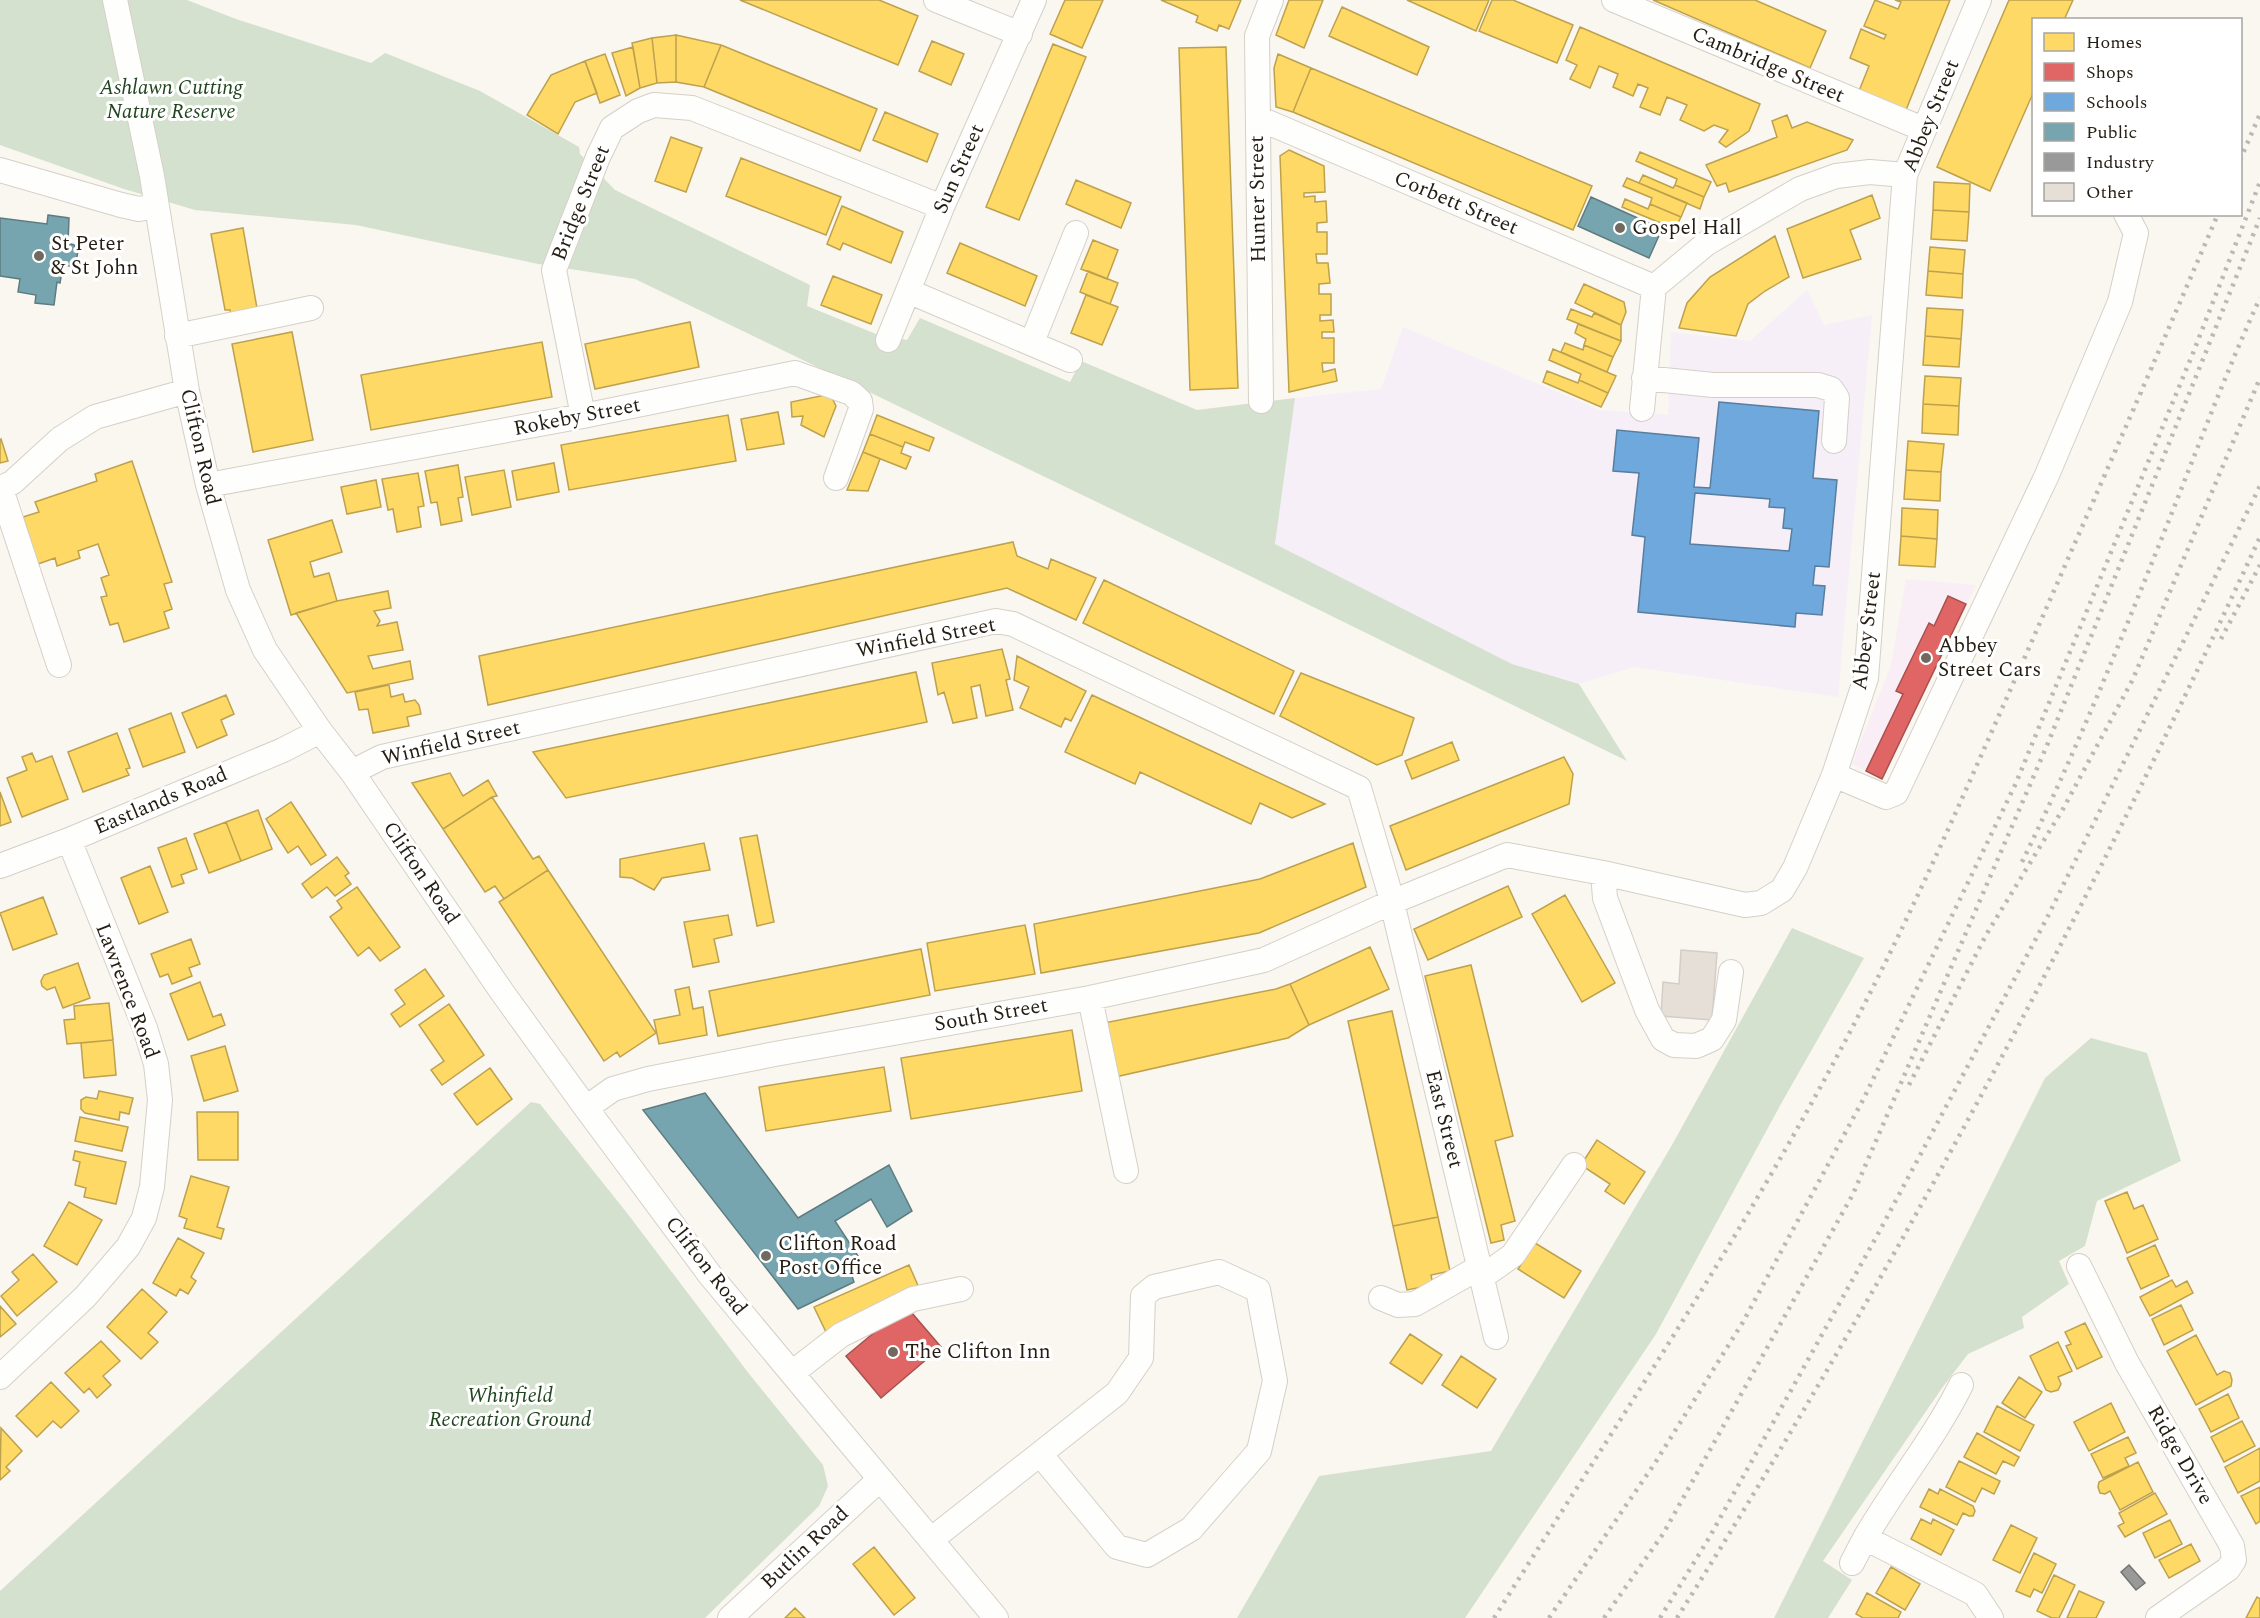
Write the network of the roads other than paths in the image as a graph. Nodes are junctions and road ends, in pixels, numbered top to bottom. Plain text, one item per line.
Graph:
1 (115, 0) edge
2 (936, 0) edge
3 (1034, 0) edge
4 (1270, 0) edge
5 (1614, 0) edge
6 (1979, 0) edge
7 (1020, 34) junction
8 (1257, 118) junction
9 (1923, 129) junction
10 (0, 170) edge
11 (1905, 175) junction
12 (156, 206) junction
13 (942, 207) junction
14 (2127, 216) edge
15 (1076, 233) dead end
16 (1654, 287) junction
17 (908, 291) junction
18 (311, 308) dead end
19 (177, 336) junction
20 (888, 340) dead end
21 (1032, 342) junction
22 (1070, 360) dead end
23 (1644, 378) junction
24 (187, 392) junction
25 (1261, 401) dead end
26 (1642, 409) dead end
27 (583, 416) junction
28 (1834, 441) dead end
29 (836, 478) dead end
30 (208, 486) junction
31 (0, 489) edge
32 (59, 665) dead end
33 (320, 731) junction
34 (352, 772) junction
35 (1834, 775) junction
36 (69, 840) junction
37 (0, 866) edge
38 (1603, 873) junction
39 (1392, 902) junction
40 (1731, 972) dead end
41 (1090, 998) junction
42 (586, 1108) junction
43 (1574, 1165) dead end
44 (1126, 1171) dead end
45 (2079, 1266) dead end
46 (1481, 1272) junction
47 (960, 1289) dead end
48 (1381, 1299) dead end
49 (1496, 1337) dead end
50 (792, 1373) junction
51 (0, 1377) edge
52 (1961, 1385) dead end
53 (1040, 1454) junction
54 (880, 1479) junction
55 (1865, 1538) junction
56 (932, 1539) junction
57 (1852, 1563) dead end
58 (730, 1618) edge
59 (996, 1618) edge
60 (1991, 1618) edge
61 (2158, 1618) edge

1 - 12 street, Clifton Road
2 - 7 street
3 - 7 street, Sun Street
4 - 8 street, Hunter Street
5 - 9 street, Cambridge Street
6 - 9 street, Abbey Street
7 - 13 street, Sun Street
8 - 16 street, Corbett Street
8 - 25 street, Hunter Street
9 - 11 street, Abbey Street
10 - 12 street
11 - 16 street
11 - 35 street, Abbey Street
12 - 19 street, Clifton Road
13 - 17 street, Sun Street
13 - 27 street, Bridge Street
14 - 35 street
15 - 21 street
16 - 23 street
17 - 20 street, Sun Street
17 - 21 street
18 - 19 street
19 - 24 street, Clifton Road
21 - 22 street
23 - 26 street
23 - 28 street
24 - 30 street, Clifton Road
24 - 31 street
27 - 29 street, Rokeby Street
27 - 30 street, Rokeby Street
30 - 33 street, Clifton Road
31 - 32 street
33 - 34 street, Clifton Road
33 - 36 street, Eastlands Road
34 - 39 street, Winfield Street
34 - 42 street, Clifton Road
35 - 38 street, Abbey Street
36 - 37 street, Eastlands Road
36 - 51 street, Lawrence Road
38 - 39 street, Abbey Street
38 - 40 street
39 - 41 street, South Street
39 - 46 street, East Street
41 - 42 street, South Street
41 - 44 street
42 - 50 street, Clifton Road
43 - 46 street
45 - 61 street, Ridge Drive
46 - 48 street
46 - 49 street, East Street
47 - 50 street
50 - 54 street, Clifton Road
52 - 55 street
53 - 53 street
53 - 56 street
54 - 56 street, Clifton Road
54 - 58 street, Butlin Road
55 - 57 street
55 - 60 street
56 - 59 street, Clifton Road

